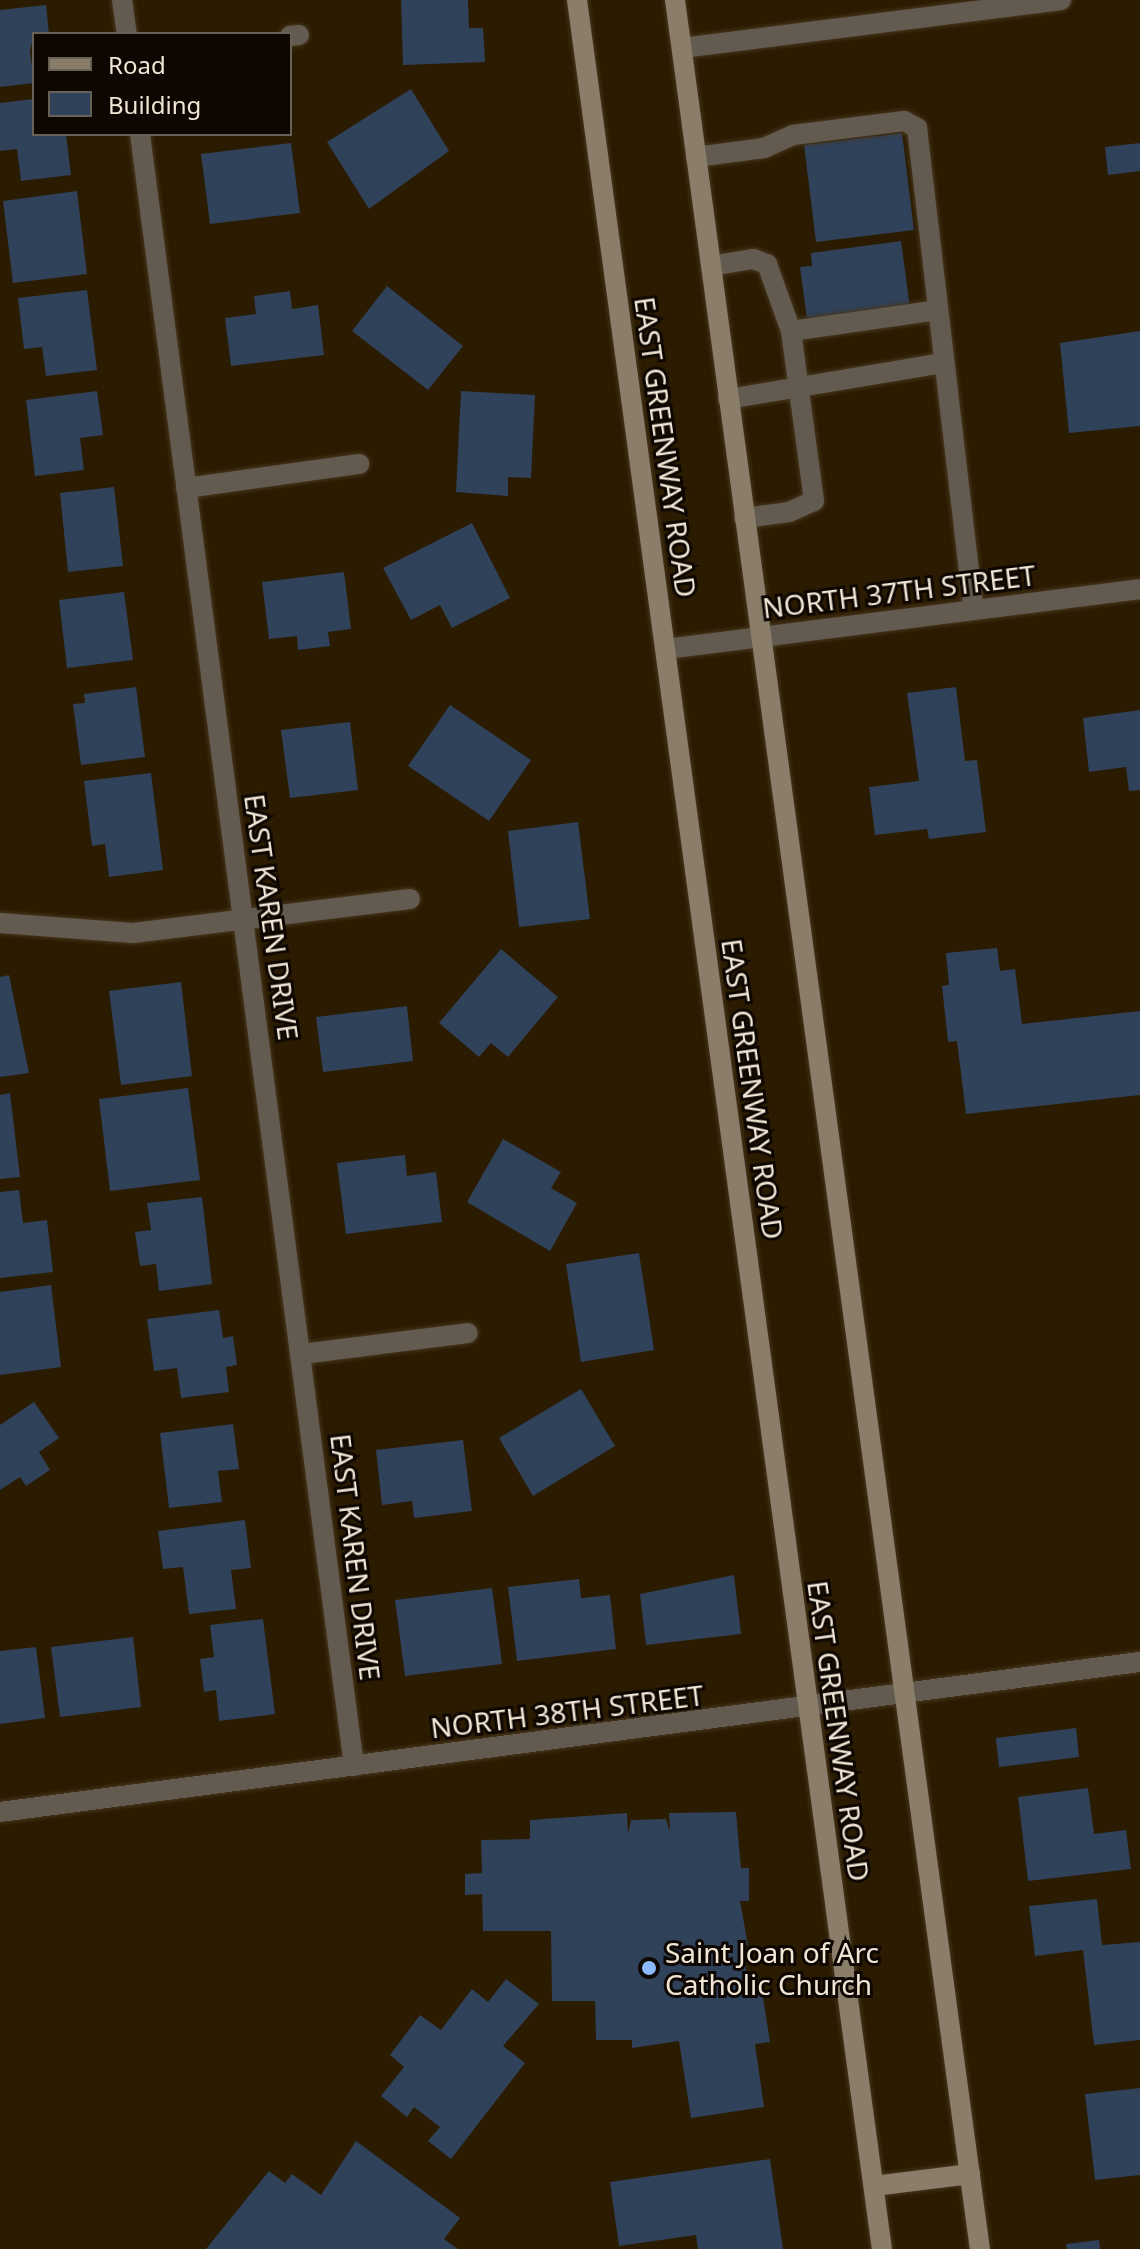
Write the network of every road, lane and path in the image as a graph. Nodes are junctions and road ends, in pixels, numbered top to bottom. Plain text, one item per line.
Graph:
1 (122, 0) edge
2 (577, 0) edge
3 (675, 0) edge
4 (1061, 0) edge
5 (945, 7) edge
6 (127, 32) edge
7 (682, 48) junction
8 (140, 136) edge
9 (696, 157) junction
10 (711, 266) junction
11 (938, 310) junction
12 (791, 331) junction
13 (942, 363) junction
14 (800, 386) junction
15 (728, 399) junction
16 (359, 464) dead end
17 (186, 488) junction
18 (744, 518) junction
19 (1140, 589) edge
20 (974, 610) junction
21 (761, 637) junction
22 (666, 649) junction
23 (410, 899) dead end
24 (245, 919) junction
25 (0, 923) edge
26 (468, 1333) dead end
27 (302, 1354) junction
28 (1140, 1662) edge
29 (904, 1691) junction
30 (807, 1707) junction
31 (354, 1766) junction
32 (0, 1812) edge
33 (970, 2174) junction
34 (874, 2186) junction
35 (882, 2249) edge
36 (980, 2249) edge

1 - 6 street
2 - 22 main road, EAST GREENWAY ROAD
3 - 7 main road
4 - 5 street
5 - 7 street
7 - 9 main road
8 - 17 street, EAST KAREN DRIVE
9 - 10 main road
9 - 11 street
10 - 12 street
10 - 15 main road
11 - 12 street
11 - 13 street
12 - 14 street
13 - 14 street
13 - 20 street
14 - 15 street
14 - 18 street
15 - 18 main road
16 - 17 street
17 - 24 street, EAST KAREN DRIVE
18 - 21 main road
19 - 20 street, NORTH 37TH STREET
20 - 21 street, NORTH 37TH STREET
21 - 22 street, NORTH 37TH STREET
21 - 29 main road
22 - 30 main road, EAST GREENWAY ROAD
23 - 24 street
24 - 25 street
24 - 27 street, EAST KAREN DRIVE
26 - 27 street
27 - 31 street, EAST KAREN DRIVE
28 - 29 street, NORTH 38TH STREET
29 - 30 street, NORTH 38TH STREET
29 - 33 main road
30 - 31 street, NORTH 38TH STREET
30 - 34 main road, EAST GREENWAY ROAD
31 - 32 street, NORTH 38TH STREET
33 - 34 main road
33 - 36 main road
34 - 35 main road, EAST GREENWAY ROAD

